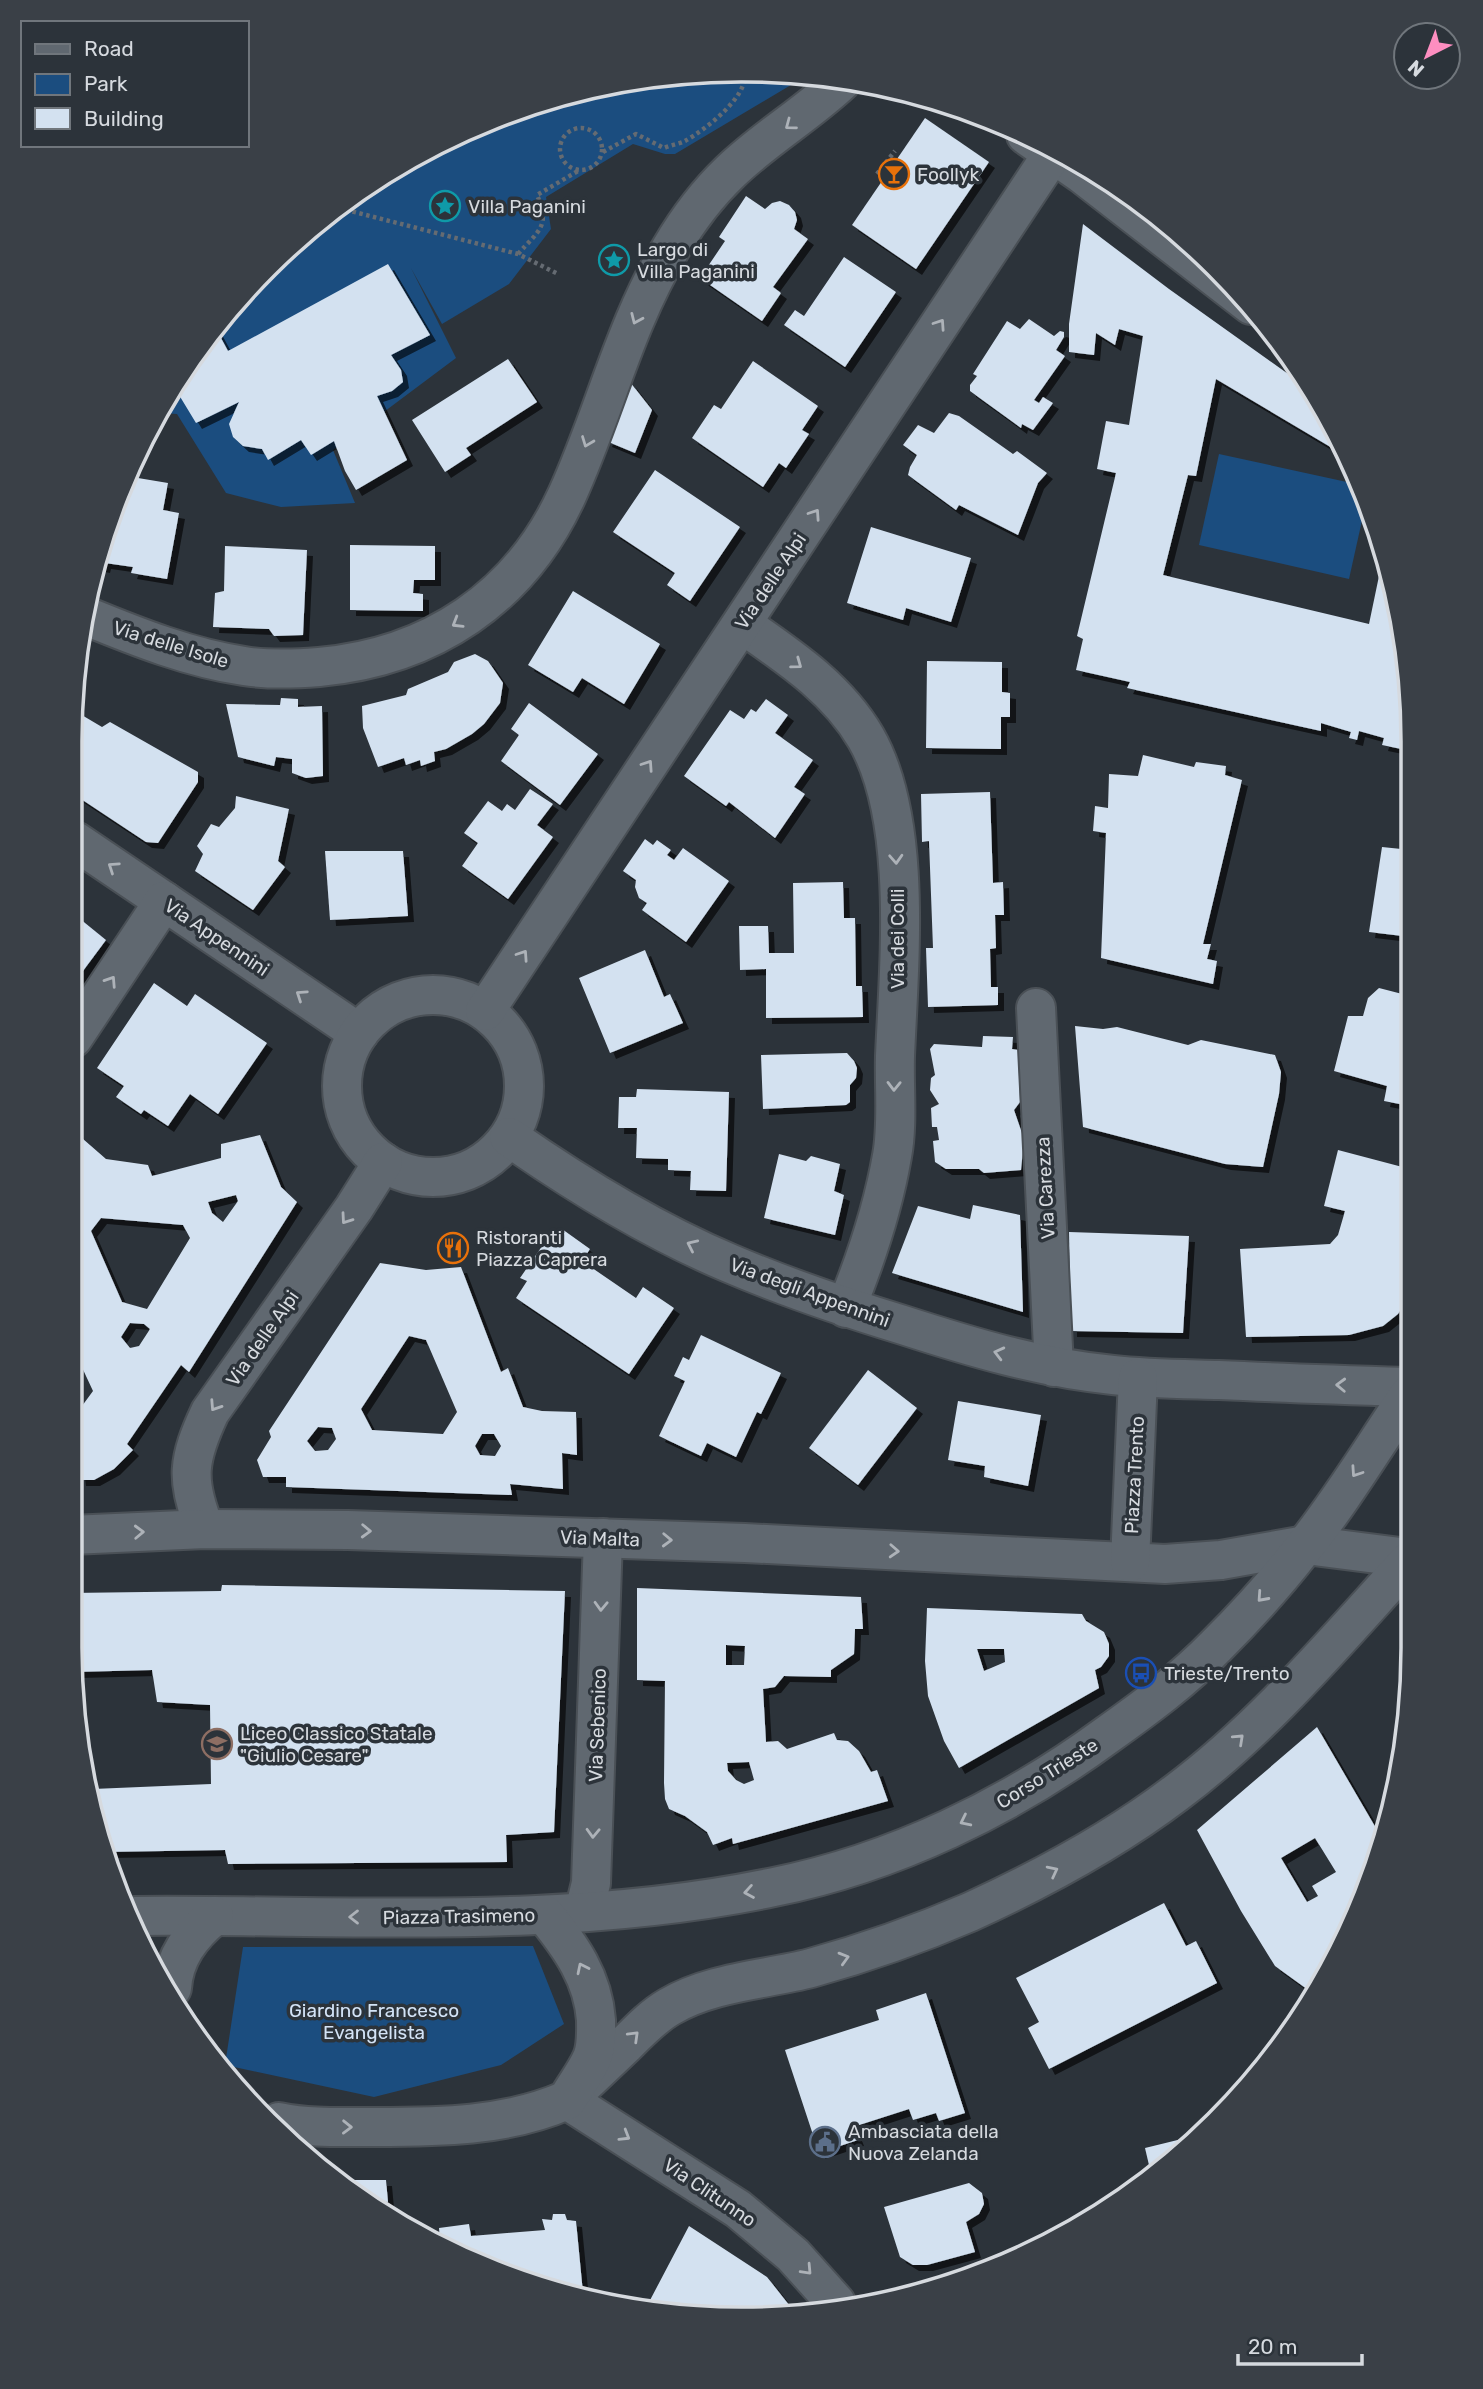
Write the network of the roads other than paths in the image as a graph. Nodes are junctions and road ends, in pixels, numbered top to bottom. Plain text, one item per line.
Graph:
1 (833, 89) edge
2 (1040, 154) edge
3 (1099, 188) edge
4 (1184, 253) edge
5 (94, 619) edge
6 (742, 624) junction
7 (82, 846) edge
8 (164, 901) junction
9 (1036, 1008) dead end
10 (485, 1011) junction
11 (82, 1026) edge
12 (359, 1033) junction
13 (509, 1137) junction
14 (383, 1162) junction
15 (846, 1308) junction
16 (1054, 1367) junction
17 (1138, 1378) junction
18 (1401, 1387) edge
19 (1401, 1407) edge
20 (205, 1530) junction
21 (82, 1535) edge
22 (603, 1538) junction
23 (1306, 1545) junction
24 (1401, 1559) edge
25 (1130, 1562) junction
26 (1401, 1568) edge
27 (584, 1912) junction
28 (545, 1915) junction
29 (139, 1916) edge
30 (214, 1916) junction
31 (173, 1981) edge
32 (567, 2100) junction
33 (285, 2123) edge
34 (833, 2300) edge

1 -> 5 street, Via delle Isole
6 -> 2 street, Via delle Alpi
3 - 4 street
10 -> 6 street, Via delle Alpi
6 -> 15 street, Via dei Colli
8 -> 7 street, Via Appennini
11 -> 8 street
12 -> 8 street, Via Appennini
9 - 16 street, Via Carezza
10 - 12 street
10 - 13 street
12 - 14 street
13 - 14 street
15 -> 13 street, Via degli Appennini
14 -> 20 street, Via delle Alpi
16 -> 15 street, Via degli Appennini
16 - 17 street, Via degli Appennini
18 -> 17 street
17 - 25 street, Piazza Trento
19 -> 23 street, Corso Trieste
21 -> 20 street, Via Malta
20 -> 22 street, Via Malta
22 -> 25 street, Via Malta
22 -> 27 street, Via Sebenico
23 - 24 street, Piazza Trento
23 - 25 street, Piazza Trento
23 -> 27 street, Corso Trieste
32 -> 26 street
27 - 28 street, Corso Trieste
28 -> 30 street, Piazza Trasimeno
32 -> 28 street, Piazza Trasimeno
29 - 30 street
30 - 31 street
33 -> 32 street
32 -> 34 street, Via Clitunno

